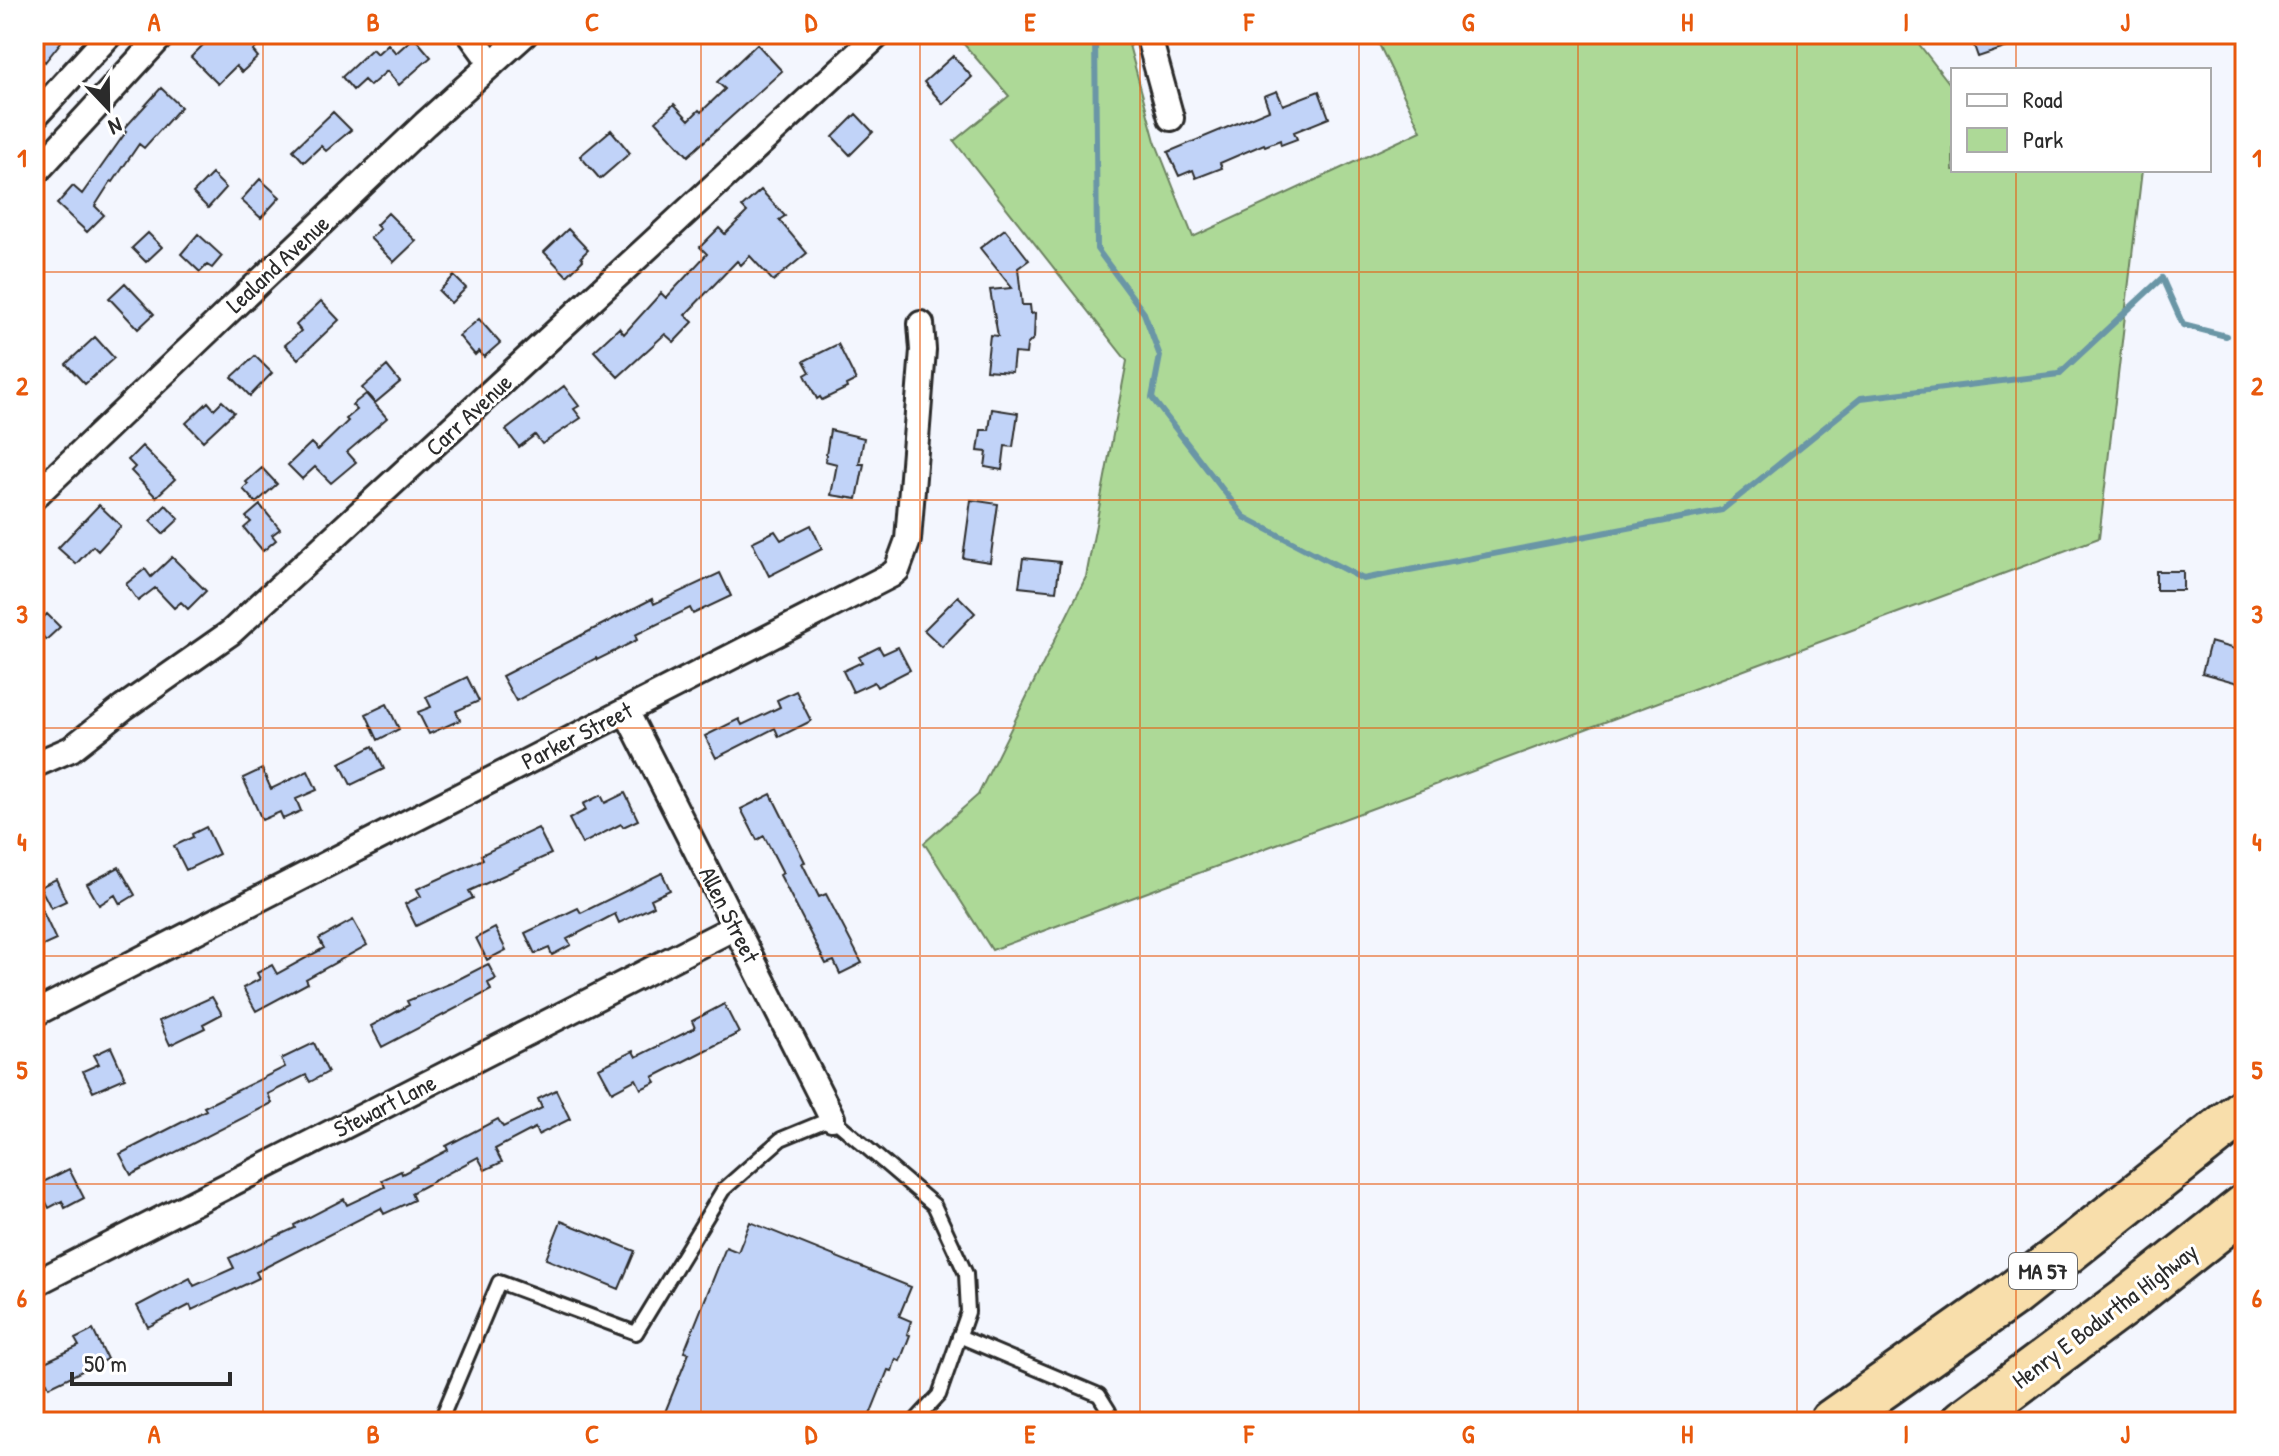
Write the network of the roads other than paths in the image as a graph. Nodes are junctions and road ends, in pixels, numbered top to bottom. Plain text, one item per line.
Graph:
1 (110, 34) edge
2 (163, 34) edge
3 (470, 34) edge
4 (525, 34) edge
5 (879, 34) edge
6 (1148, 34) edge
7 (492, 64) junction
8 (34, 117) edge
9 (1171, 118) dead end
10 (34, 174) edge
11 (921, 324) dead end
12 (34, 497) edge
13 (626, 711) junction
14 (34, 765) edge
15 (735, 927) junction
16 (34, 1014) edge
17 (2245, 1110) edge
18 (832, 1118) junction
19 (2245, 1207) edge
20 (34, 1284) edge
21 (959, 1336) junction
22 (440, 1422) edge
23 (914, 1422) edge
24 (1104, 1422) edge
25 (1832, 1422) edge
26 (1964, 1422) edge

1 - 8 street
2 - 10 street
3 - 7 street
4 - 7 street, Lealand Avenue
5 - 14 street, Carr Avenue
6 - 9 street
7 - 12 street, Lealand Avenue
11 - 13 street, Parker Street
13 - 15 street, Allen Street
13 - 16 street, Parker Street
15 - 18 street, Allen Street
15 - 20 street, Stewart Lane
17 - 25 highway, MA 57
18 - 21 lane
18 - 22 lane
19 - 26 highway, Henry E Bodurtha Highway
21 - 23 lane
21 - 24 lane

